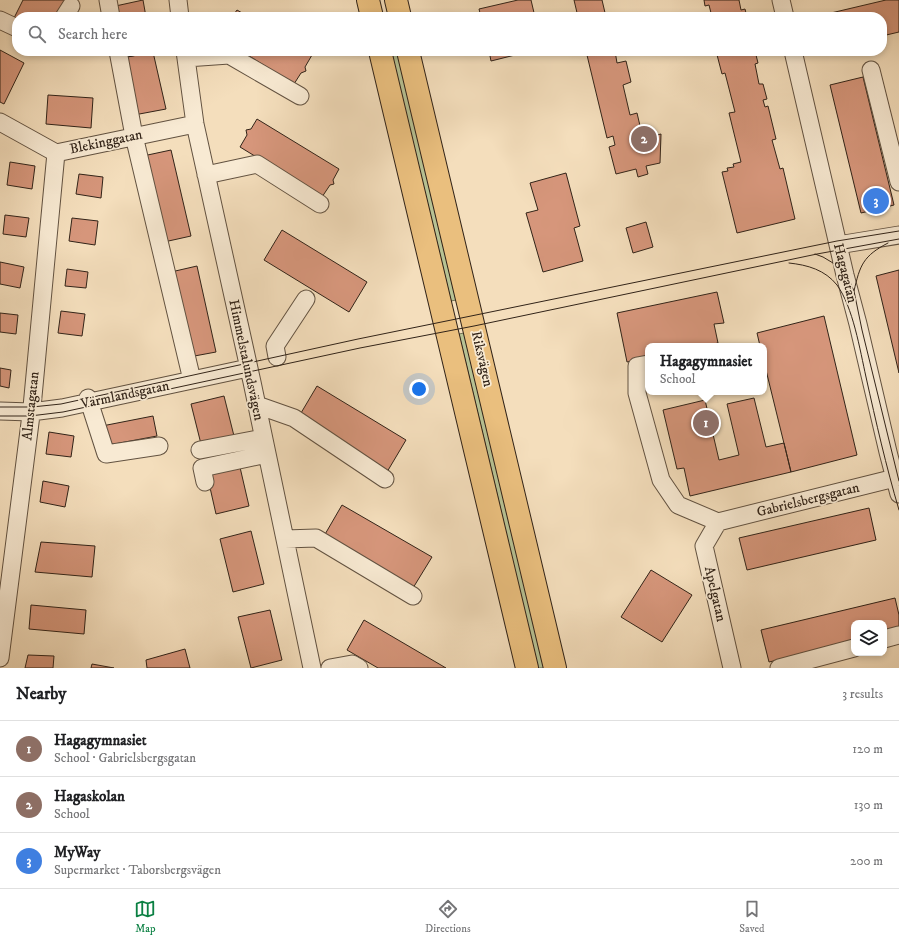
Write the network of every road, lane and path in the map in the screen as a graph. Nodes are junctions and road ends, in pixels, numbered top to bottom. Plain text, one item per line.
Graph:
1 (108, 0) edge
2 (178, 0) edge
3 (368, 0) edge
4 (396, 0) edge
5 (781, 0) edge
6 (110, 12) edge
7 (179, 12) edge
8 (371, 12) edge
9 (399, 12) edge
10 (784, 12) edge
11 (0, 20) edge
12 (12, 26) edge
13 (119, 56) edge
14 (185, 56) edge
15 (231, 56) edge
16 (381, 56) edge
17 (409, 56) edge
18 (794, 56) edge
19 (871, 70) dead end
20 (300, 96) dead end
21 (0, 122) edge
22 (194, 124) junction
23 (134, 136) junction
24 (56, 153) junction
25 (206, 175) junction
26 (899, 182) edge
27 (320, 204) dead end
28 (899, 235) edge
29 (838, 245) junction
30 (306, 299) dead end
31 (277, 357) dead end
32 (645, 365) edge
33 (248, 368) junction
34 (192, 380) junction
35 (89, 400) junction
36 (257, 405) junction
37 (0, 411) edge
38 (31, 412) junction
39 (264, 438) junction
40 (159, 446) dead end
41 (200, 450) dead end
42 (267, 454) junction
43 (897, 477) edge
44 (385, 479) dead end
45 (205, 482) dead end
46 (899, 494) edge
47 (718, 522) junction
48 (285, 539) junction
49 (413, 596) dead end
50 (899, 635) edge
51 (887, 638) edge
52 (851, 649) edge
53 (0, 658) edge
54 (312, 668) edge
55 (330, 668) edge
56 (359, 668) edge
57 (527, 668) edge
58 (555, 668) edge
59 (732, 668) edge
60 (779, 668) edge

1 - 6 street
2 - 7 street
3 - 8 highway
4 - 9 highway
5 - 10 street
11 - 12 street
13 - 23 street
14 - 22 street, Himmelstalundsvägen
15 - 20 street
16 - 57 highway, Riksvägen
17 - 58 highway, Riksvägen
18 - 29 street, Hagagatan
19 - 26 street
21 - 24 street, Blekinggatan
22 - 23 street, Blekinggatan
22 - 25 street, Himmelstalundsvägen
23 - 24 street, Blekinggatan
23 - 34 street
24 - 38 street, Almstagatan
25 - 27 street
25 - 33 street, Himmelstalundsvägen
28 - 29 street
29 - 43 street, Hagagatan
30 - 31 street
32 - 47 street
33 - 34 street, Värmlandsgatan
33 - 36 street, Himmelstalundsvägen
34 - 35 street, Värmlandsgatan
35 - 38 street, Värmlandsgatan
35 - 40 street
36 - 39 street, Himmelstalundsvägen
36 - 44 street
37 - 38 street, Värmlandsgatan
38 - 53 street, Almstagatan
39 - 41 street
39 - 42 street, Himmelstalundsvägen
42 - 45 street
42 - 48 street, Himmelstalundsvägen
43 - 46 street, Hagagatan
43 - 47 street, Gabrielsbergsgatan
47 - 59 street, Apelgatan
48 - 49 street
48 - 54 street, Himmelstalundsvägen
50 - 51 street
52 - 60 street
55 - 56 street

